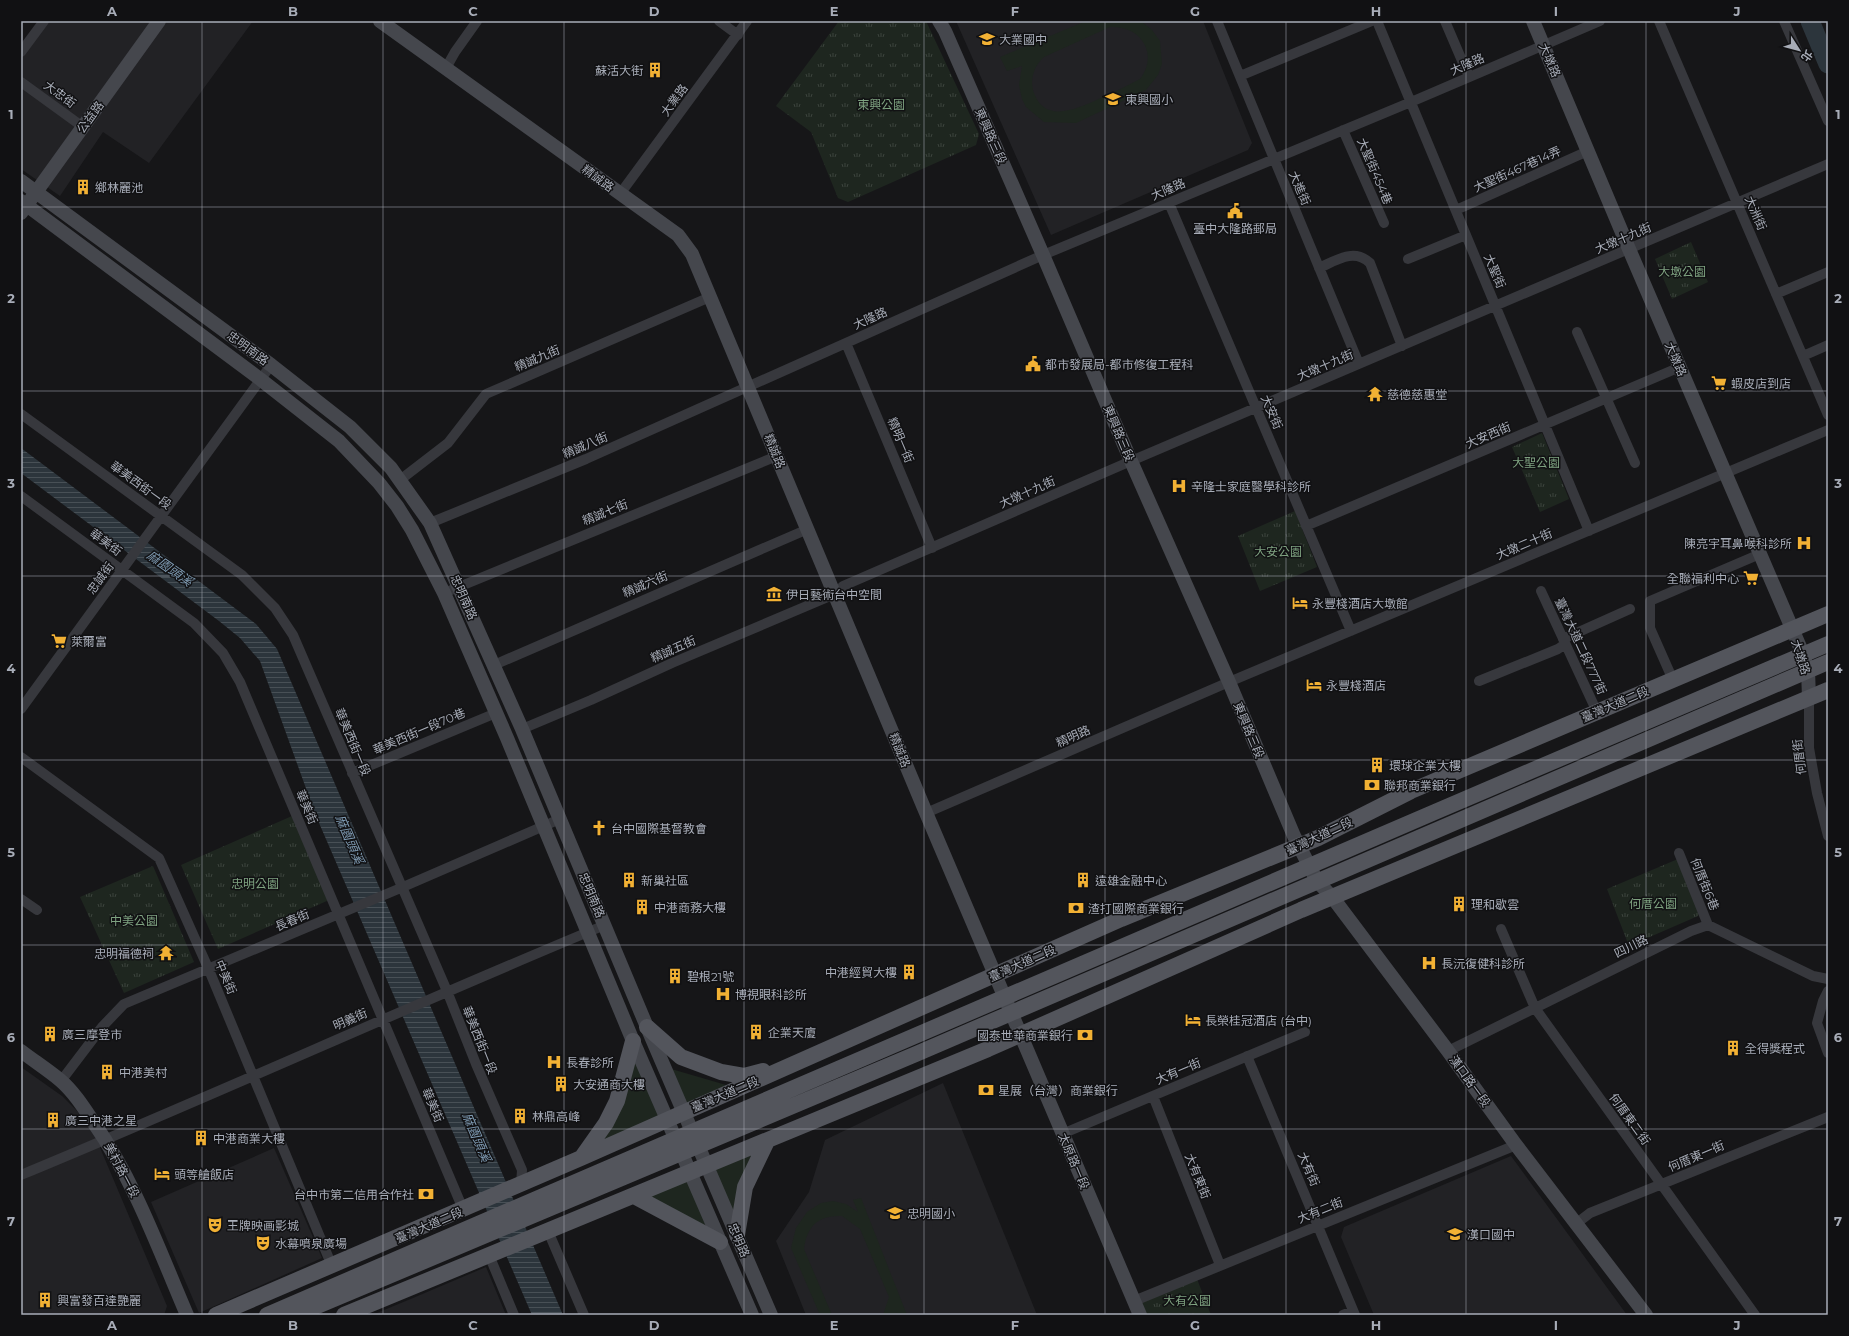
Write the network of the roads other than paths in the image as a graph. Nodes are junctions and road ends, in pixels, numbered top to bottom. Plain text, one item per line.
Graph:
1 (44, 21) edge
2 (159, 21) edge
3 (380, 21) edge
4 (477, 21) edge
5 (719, 21) edge
6 (747, 21) edge
7 (939, 21) edge
8 (1217, 21) edge
9 (1372, 21) edge
10 (1377, 21) edge
11 (1445, 21) edge
12 (1533, 21) edge
13 (1600, 21) edge
14 (1659, 21) edge
15 (1784, 21) edge
16 (738, 34) junction
17 (1544, 45) junction
18 (21, 52) edge
19 (446, 68) junction
20 (1240, 76) junction
21 (1469, 77) junction
22 (21, 82) edge
23 (1411, 102) junction
24 (1828, 121) edge
25 (83, 127) junction
26 (1343, 130) junction
27 (1588, 151) junction
28 (1274, 159) junction
29 (1828, 164) edge
30 (21, 181) edge
31 (37, 192) junction
32 (620, 194) junction
33 (1169, 203) junction
34 (1737, 203) junction
35 (23, 206) edge
36 (1456, 210) junction
37 (1384, 223) dead end
38 (1466, 235) junction
39 (1629, 249) junction
40 (1043, 255) junction
41 (1408, 259) dead end
42 (1319, 268) junction
43 (1828, 272) edge
44 (1776, 294) junction
45 (710, 297) junction
46 (1496, 306) junction
47 (1577, 332) dead end
48 (846, 343) junction
49 (1828, 345) edge
50 (1402, 346) junction
51 (1803, 356) junction
52 (1359, 364) junction
53 (271, 365) junction
54 (1680, 367) junction
55 (260, 379) junction
56 (748, 387) junction
57 (1606, 399) junction
58 (1256, 408) junction
59 (21, 414) edge
60 (1828, 415) edge
61 (1545, 426) junction
62 (1828, 430) edge
63 (777, 456) junction
64 (1131, 461) junction
65 (1635, 463) dead end
66 (1725, 473) junction
67 (400, 480) junction
68 (21, 496) edge
69 (158, 520) junction
70 (430, 524) junction
71 (1306, 526) junction
72 (808, 529) junction
73 (1589, 531) junction
74 (932, 548) junction
75 (1760, 554) junction
76 (123, 568) junction
77 (459, 586) junction
78 (1540, 591) dead end
79 (444, 593) junction
80 (835, 594) junction
81 (1630, 609) dead end
82 (1828, 614) edge
83 (1792, 629) junction
84 (1351, 631) junction
85 (1564, 641) junction
86 (1828, 644) edge
87 (1803, 654) junction
88 (1828, 662) edge
89 (494, 665) junction
90 (1808, 670) junction
91 (1674, 680) junction
92 (1479, 681) dead end
93 (1229, 682) junction
94 (1828, 690) edge
95 (1810, 698) junction
96 (21, 709) edge
97 (1597, 712) junction
98 (496, 713) junction
99 (522, 729) junction
100 (21, 757) edge
101 (352, 773) junction
102 (926, 813) junction
103 (560, 819) junction
104 (544, 827) junction
105 (1828, 836) edge
106 (1298, 846) junction
107 (1679, 853) dead end
108 (1308, 866) junction
109 (1317, 881) junction
110 (399, 889) junction
111 (1333, 898) junction
112 (21, 899) edge
113 (37, 910) dead end
114 (342, 913) junction
115 (604, 925) junction
116 (1708, 925) junction
117 (1501, 929) dead end
118 (588, 932) junction
119 (209, 970) junction
120 (995, 975) junction
121 (1828, 980) edge
122 (447, 991) junction
123 (1828, 991) edge
124 (1008, 1006) junction
125 (1535, 1008) junction
126 (387, 1017) junction
127 (647, 1027) junction
128 (1305, 1032) dead end
129 (1020, 1034) junction
130 (633, 1041) junction
131 (21, 1051) edge
132 (1448, 1051) junction
133 (1828, 1053) edge
134 (1247, 1056) junction
135 (801, 1062) junction
136 (253, 1075) junction
137 (61, 1081) junction
138 (1153, 1096) junction
139 (684, 1112) junction
140 (1828, 1116) edge
141 (668, 1120) junction
142 (1062, 1134) junction
143 (696, 1139) junction
144 (106, 1140) junction
145 (767, 1141) junction
146 (1516, 1145) junction
147 (680, 1146) junction
148 (581, 1158) junction
149 (707, 1164) junction
150 (691, 1172) junction
151 (21, 1175) edge
152 (521, 1184) junction
153 (1661, 1185) junction
154 (634, 1196) junction
155 (463, 1209) junction
156 (1577, 1223) junction
157 (1318, 1225) junction
158 (548, 1231) junction
159 (476, 1232) junction
160 (737, 1235) junction
161 (720, 1242) junction
162 (489, 1255) junction
163 (1220, 1265) junction
164 (332, 1266) junction
165 (1134, 1301) junction
166 (1354, 1313) edge
167 (350, 1314) edge
168 (187, 1315) edge
169 (216, 1315) edge
170 (267, 1315) edge
171 (296, 1315) edge
172 (514, 1315) edge
173 (584, 1315) edge
174 (752, 1315) edge
175 (770, 1315) edge
176 (1140, 1315) edge
177 (1343, 1315) edge
178 (1646, 1315) edge
179 (1755, 1315) edge

1 - 18 street
2 - 25 street, 公益路
3 - 19 street, 精誠路
4 - 19 street
5 - 16 street
6 - 16 street, 大業路
7 - 40 street, 東興路三段
8 - 20 street, 大進街
9 - 20 street
10 - 23 street, 大聖街
11 - 21 street
12 - 17 street, 大墩路
13 - 17 street, 大隆路
14 - 34 street, 大洲街
15 - 24 street
16 - 32 street, 大業路
17 - 21 street, 大隆路
17 - 27 street, 大墩路
19 - 32 street, 精誠路
20 - 28 street, 大進街
21 - 23 street, 大隆路
22 - 25 street, 大忠街
23 - 26 street, 大隆路
23 - 36 street, 大聖街
25 - 31 street, 公益路
26 - 28 street, 大隆路
26 - 37 street, 大聖街454巷
27 - 36 street, 大聖街467巷14弄
27 - 39 street, 大墩路
28 - 33 street, 大隆路
28 - 42 street, 大進街
29 - 34 street, 大墩十九街
30 - 31 street, 忠明南路
31 - 35 street, 公益路
31 - 53 street, 忠明南路
32 - 45 street, 精誠路
33 - 40 street, 大隆路
33 - 58 street, 大安街
34 - 39 street, 大墩十九街
34 - 44 street, 大洲街
35 - 55 street, 忠明南路
36 - 38 street, 大聖街
38 - 41 street
38 - 46 street, 大聖街
39 - 46 street, 大墩十九街
39 - 54 street, 大墩路
40 - 48 street, 大隆路
40 - 64 street, 東興路三段
42 - 50 street
42 - 52 street, 大進街
43 - 44 street
44 - 51 street, 大洲街
45 - 56 street, 精誠路
45 - 67 street, 精誠九街
46 - 50 street, 大墩十九街
46 - 61 street, 大聖街
47 - 57 street
48 - 56 street, 大隆路
48 - 74 street, 精明一街
49 - 51 street
50 - 52 street, 大墩十九街
51 - 60 street, 大洲街
52 - 58 street, 大墩十九街
53 - 55 street, 忠誠街
53 - 67 street, 忠明南路
54 - 57 street, 大安西街
54 - 66 street, 大墩路
55 - 69 street, 忠誠街
55 - 79 street, 忠明南路
56 - 63 street, 精誠路
56 - 70 street, 精誠八街
57 - 61 street, 大安西街
57 - 65 street
58 - 64 street, 大墩十九街
58 - 71 street, 大安街
59 - 69 street, 華美西街一段
61 - 71 street, 大安西街
61 - 73 street, 大聖街
62 - 66 street, 大墩二十街
63 - 72 street, 精誠路
63 - 77 street, 精誠七街
64 - 74 street, 大墩十九街
64 - 93 street, 東興路三段
66 - 73 street, 大墩二十街
66 - 75 street, 大墩路
67 - 70 street, 忠明南路
68 - 76 street, 華美街
69 - 76 street, 忠誠街
69 - 101 street, 華美西街一段
70 - 77 street, 忠明南路
71 - 84 street, 大安街
72 - 80 street, 精誠路
72 - 89 street, 精誠六街
73 - 84 street, 大墩二十街
74 - 80 street, 大墩十九街
75 - 83 street, 大墩路
75 - 91 street
76 - 96 street, 忠誠街
76 - 114 street, 華美街
77 - 79 street, 精誠七街
77 - 89 street, 忠明南路
78 - 85 street, 臺灣大道二段777街
79 - 98 street, 忠明南路
80 - 99 street, 精誠五街
80 - 102 street, 精誠路
81 - 85 street
82 - 83 main road, 臺灣大道二段
83 - 87 street, 大墩路
83 - 91 main road, 臺灣大道二段
84 - 93 street, 大墩二十街
85 - 92 street
85 - 97 street, 臺灣大道二段777街
86 - 87 main road, 臺灣大道二段
87 - 90 street, 大墩路
87 - 108 main road, 臺灣大道二段
88 - 90 main road, 臺灣大道二段
89 - 99 street, 忠明南路
90 - 95 street, 大墩路
90 - 109 main road, 臺灣大道二段
91 - 97 main road, 臺灣大道二段
93 - 102 street, 精明路
93 - 106 street, 東興路三段
94 - 95 main road
95 - 105 street, 何厝街
95 - 111 main road
97 - 106 main road, 臺灣大道二段
98 - 101 street, 華美西街一段70巷
98 - 104 street, 忠明南路
99 - 103 street, 忠明南路
100 - 119 street, 中美街
101 - 110 street, 華美西街一段
102 - 120 street, 精誠路
103 - 104 street, 長春街
103 - 115 street, 忠明南路
104 - 110 street, 長春街
104 - 118 street, 忠明南路
106 - 108 street, 漢口路一段
106 - 120 main road, 臺灣大道二段
107 - 116 street, 何厝街6巷
108 - 109 street, 漢口路一段
108 - 124 main road, 臺灣大道二段
109 - 111 street, 漢口路一段
109 - 124 main road, 臺灣大道二段
110 - 114 street, 長春街
110 - 122 street, 華美西街一段
111 - 129 main road
111 - 132 street, 漢口路一段
112 - 113 street
114 - 119 street, 長春街
114 - 126 street, 華美街
115 - 118 street, 明義街
115 - 127 street, 忠明南路
116 - 121 street
116 - 125 street, 四川路
117 - 125 street, 何厝東二街
118 - 122 street, 明義街
118 - 130 street, 忠明南路
119 - 136 street, 中美街
119 - 137 street, 長春街
120 - 124 street, 精誠路
120 - 135 main road, 臺灣大道二段
122 - 126 street, 明義街
122 - 152 street, 華美西街一段
123 - 133 street
124 - 129 street, 太原路一段
124 - 143 main road, 臺灣大道二段
125 - 132 street, 四川路
125 - 153 street, 何厝東二街
126 - 136 street, 明義街
126 - 155 street, 華美街
127 - 135 main road
127 - 139 street, 忠明南路
128 - 134 street, 大有一街
129 - 142 street, 太原路一段
129 - 145 main road
130 - 141 street, 忠明南路
130 - 148 main road
131 - 137 street, 美村路一段
132 - 146 street, 漢口路一段
134 - 138 street, 大有一街
134 - 157 street, 大有街
135 - 139 main road, 臺灣大道二段
136 - 144 street, 明義街
136 - 164 street, 中美街
137 - 144 street, 美村路一段
138 - 142 street, 大有一街
138 - 163 street, 大有東街
139 - 141 main road, 臺灣大道二段
139 - 143 street, 忠明南路
140 - 153 street, 何厝東一街
141 - 147 street, 忠明南路
141 - 148 main road, 臺灣大道二段
142 - 165 street, 太原路一段
143 - 147 main road, 臺灣大道二段
143 - 149 street, 忠明南路
144 - 151 street, 明義街
144 - 168 street, 美村路一段
145 - 149 main road
145 - 160 main road
146 - 156 street, 漢口路一段
146 - 157 street, 大有二街
147 - 150 street, 忠明南路
147 - 159 main road, 臺灣大道二段
148 - 152 main road, 臺灣大道二段
149 - 150 main road
149 - 160 street, 忠明路
150 - 154 main road
150 - 161 street, 忠明路
152 - 155 main road, 臺灣大道二段
153 - 156 street, 何厝東一街
153 - 179 street, 何厝東二街
154 - 158 main road
154 - 161 main road
155 - 164 main road, 臺灣大道二段
156 - 178 street, 漢口路一段
157 - 163 street, 大有二街
157 - 166 street, 大有街
158 - 162 main road
158 - 173 street
159 - 170 main road, 臺灣大道二段
159 - 171 main road, 臺灣大道二段
160 - 175 street, 忠明路
161 - 174 street, 忠明路
162 - 167 main road
162 - 172 street
163 - 165 street, 大有二街
164 - 169 main road, 臺灣大道二段
165 - 176 street, 太原路一段
166 - 177 street

